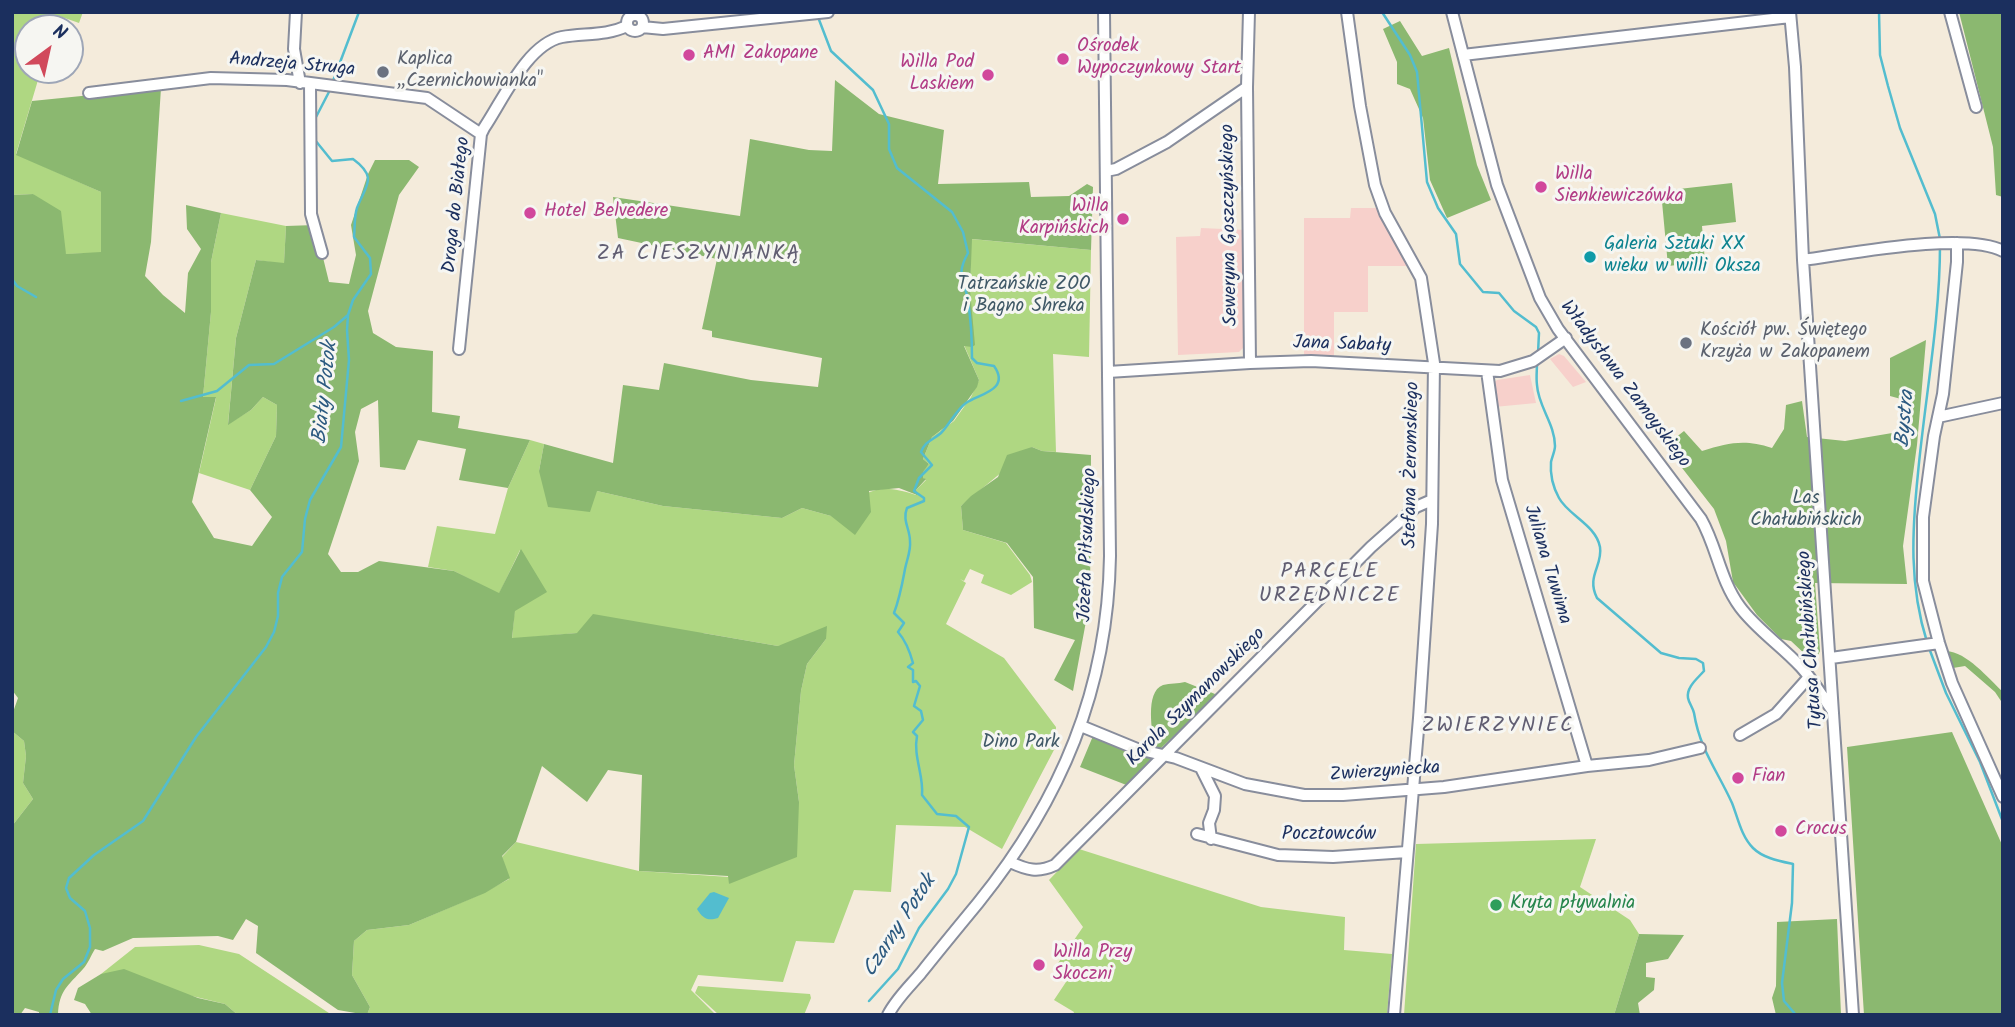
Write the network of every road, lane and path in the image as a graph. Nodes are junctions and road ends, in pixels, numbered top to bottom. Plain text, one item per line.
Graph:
1 (296, 12) edge
2 (828, 12) edge
3 (1104, 12) edge
4 (1249, 12) edge
5 (1348, 12) edge
6 (1452, 12) edge
7 (1950, 12) edge
8 (636, 14) edge
9 (817, 14) edge
10 (1790, 15) edge
11 (627, 26) junction
12 (642, 27) junction
13 (1463, 55) junction
14 (305, 83) junction
15 (1247, 87) junction
16 (89, 93) dead end
17 (1976, 107) dead end
18 (481, 135) junction
19 (1106, 171) junction
20 (1952, 243) junction
21 (2003, 251) edge
22 (322, 253) dead end
23 (1803, 260) junction
24 (1566, 338) junction
25 (459, 349) dead end
26 (1250, 363) junction
27 (1433, 368) junction
28 (1487, 371) junction
29 (1108, 372) junction
30 (2003, 403) edge
31 (1938, 417) junction
32 (1432, 500) junction
33 (1937, 644) junction
34 (1831, 658) junction
35 (1800, 666) junction
36 (1832, 675) junction
37 (1809, 677) junction
38 (1834, 713) junction
39 (1081, 726) junction
40 (1740, 735) dead end
41 (1700, 748) dead end
42 (1164, 755) junction
43 (1587, 766) junction
44 (1200, 768) junction
45 (1413, 789) junction
46 (2003, 797) edge
47 (1197, 834) dead end
48 (1211, 839) junction
49 (1407, 852) junction
50 (1010, 862) junction
51 (888, 1015) edge
52 (1394, 1015) edge
53 (1853, 1015) edge

1 - 14 street
2 - 9 street
3 - 19 street, Józefa Piłsudskiego
4 - 15 street, Seweryna Goszczyńskiego
5 - 27 street, Stefana Żeromskiego
6 - 13 street, Władysława Zamoyskiego
7 - 17 street
8 - 11 street
8 - 12 street
9 - 12 street
10 - 13 street
10 - 23 street, Tytusa Chałubińskiego
11 - 12 street
11 - 18 street, Droga do Białego
13 - 24 street, Władysława Zamoyskiego
14 - 16 street, Andrzeja Struga
14 - 18 street, Andrzeja Struga
14 - 22 street
15 - 19 street, Seweryna Goszczyńskiego
15 - 26 street, Seweryna Goszczyńskiego
18 - 25 street, Droga do Białego
19 - 29 street, Józefa Piłsudskiego
20 - 21 street
20 - 23 street
20 - 31 street
23 - 34 street, Tytusa Chałubińskiego
24 - 28 street, Jana Sabały
24 - 35 street, Władysława Zamoyskiego
26 - 27 street, Jana Sabały
26 - 29 street, Jana Sabały
27 - 28 street, Jana Sabały
27 - 32 street, Stefana Żeromskiego
28 - 43 street, Juliana Tuwima
29 - 39 street, Józefa Piłsudskiego
30 - 31 street
31 - 33 street
32 - 42 street, Karola Szymanowskiego
32 - 45 street, Stefana Żeromskiego
33 - 34 street
33 - 46 street
34 - 36 street, Tytusa Chałubińskiego
35 - 36 street, Władysława Zamoyskiego
35 - 37 street, Władysława Zamoyskiego
36 - 38 street, Tytusa Chałubińskiego
37 - 38 street, Władysława Zamoyskiego
37 - 40 street
38 - 53 street, Tytusa Chałubińskiego
39 - 42 street, Zwierzyniecka
39 - 50 street, Józefa Piłsudskiego
41 - 43 street, Zwierzyniecka
42 - 44 street, Zwierzyniecka
42 - 50 street, Karola Szymanowskiego
43 - 45 street, Zwierzyniecka
44 - 45 street, Zwierzyniecka
44 - 48 street
45 - 49 street, Stefana Żeromskiego
47 - 48 street, Pocztowców
48 - 49 street, Pocztowców
49 - 52 street, Stefana Żeromskiego
50 - 51 street, Józefa Piłsudskiego

